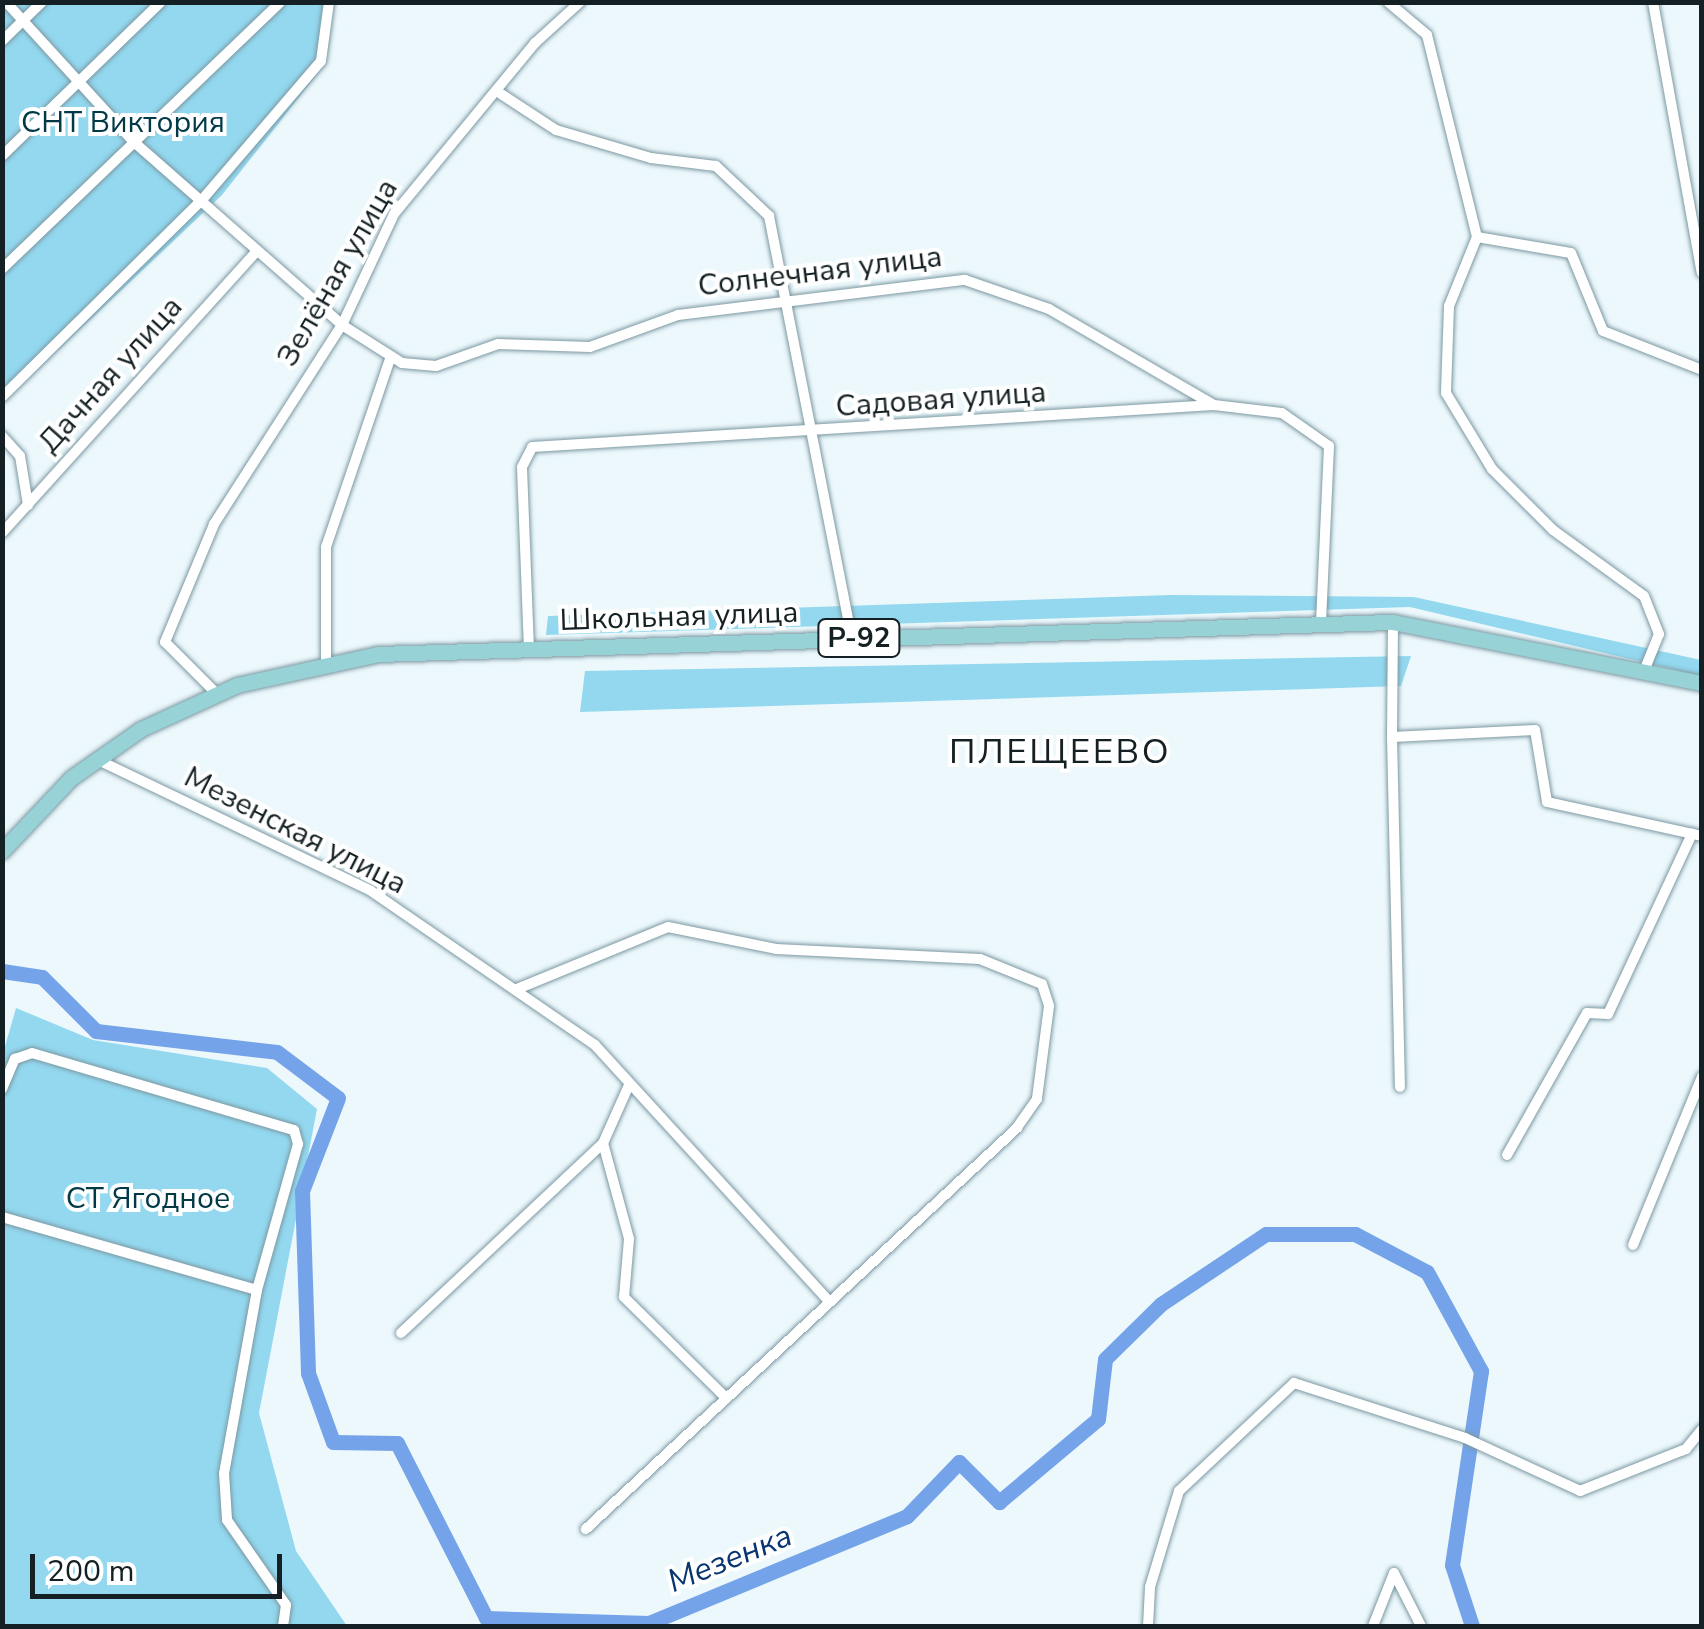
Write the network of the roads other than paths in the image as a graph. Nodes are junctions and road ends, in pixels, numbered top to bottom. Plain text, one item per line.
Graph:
1 (6, 2) edge
2 (42, 2) edge
3 (161, 2) edge
4 (280, 2) edge
5 (329, 2) edge
6 (580, 2) edge
7 (1388, 2) edge
8 (1654, 2) edge
9 (23, 22) junction
10 (2, 42) edge
11 (78, 83) junction
12 (501, 94) junction
13 (134, 142) junction
14 (2, 156) edge
15 (201, 202) junction
16 (1477, 237) junction
17 (256, 251) junction
18 (2, 269) edge
19 (1702, 272) edge
20 (790, 301) junction
21 (342, 325) junction
22 (390, 359) junction
23 (1702, 370) edge
24 (2, 397) edge
25 (1214, 404) junction
26 (811, 434) junction
27 (2, 436) edge
28 (28, 504) junction
29 (2, 532) edge
30 (1321, 622) junction
31 (1393, 622) junction
32 (852, 638) junction
33 (529, 650) junction
34 (326, 662) junction
35 (1645, 670) junction
36 (1702, 684) edge
37 (216, 692) junction
38 (1392, 737) junction
39 (96, 759) junction
40 (1697, 835) edge
41 (2, 850) edge
42 (516, 988) junction
43 (1702, 1076) edge
44 (629, 1085) junction
45 (1400, 1086) dead end
46 (2, 1089) edge
47 (603, 1143) junction
48 (1507, 1155) dead end
49 (2, 1217) edge
50 (1633, 1246) dead end
51 (257, 1290) junction
52 (830, 1302) junction
53 (402, 1333) dead end
54 (726, 1398) junction
55 (1702, 1429) edge
56 (586, 1529) dead end
57 (283, 1626) edge
58 (1148, 1626) edge
59 (1373, 1626) edge
60 (1421, 1626) edge

1 - 9 street
2 - 9 street
3 - 11 street
4 - 13 street
5 - 15 street
6 - 12 street, Зелёная улица
7 - 16 street
8 - 19 street
9 - 10 street
9 - 11 street
11 - 13 street
11 - 14 street
12 - 20 street
12 - 21 street, Зелёная улица
13 - 15 street
13 - 18 street
15 - 17 street
15 - 24 street
16 - 23 street
16 - 35 street
17 - 21 street
17 - 28 street, Дачная улица
20 - 22 street, Солнечная улица
20 - 25 street, Солнечная улица
20 - 26 street
21 - 22 street
21 - 37 street, Зелёная улица
22 - 34 street
25 - 26 street, Садовая улица
25 - 30 street, Садовая улица
26 - 32 street
26 - 33 street, Садовая улица
27 - 28 street
28 - 29 street, Дачная улица
30 - 31 main road, Школьная улица / Р-92
30 - 32 main road, Школьная улица / Р-92
31 - 35 main road, Р-92
31 - 38 street
32 - 33 main road, Школьная улица / Р-92
33 - 34 main road, Школьная улица / Р-92
34 - 37 main road, Р-92
35 - 36 main road, Р-92
37 - 39 main road, Р-92
38 - 40 street
38 - 45 street
39 - 41 main road, Р-92
39 - 42 street, Мезенская улица
40 - 48 street
42 - 44 street, Мезенская улица
42 - 52 street
43 - 50 street
44 - 47 street
44 - 52 street, Мезенская улица
46 - 51 street
47 - 53 street
47 - 54 street
49 - 51 street
51 - 57 street
52 - 54 street
54 - 56 street
55 - 58 street
59 - 60 street

